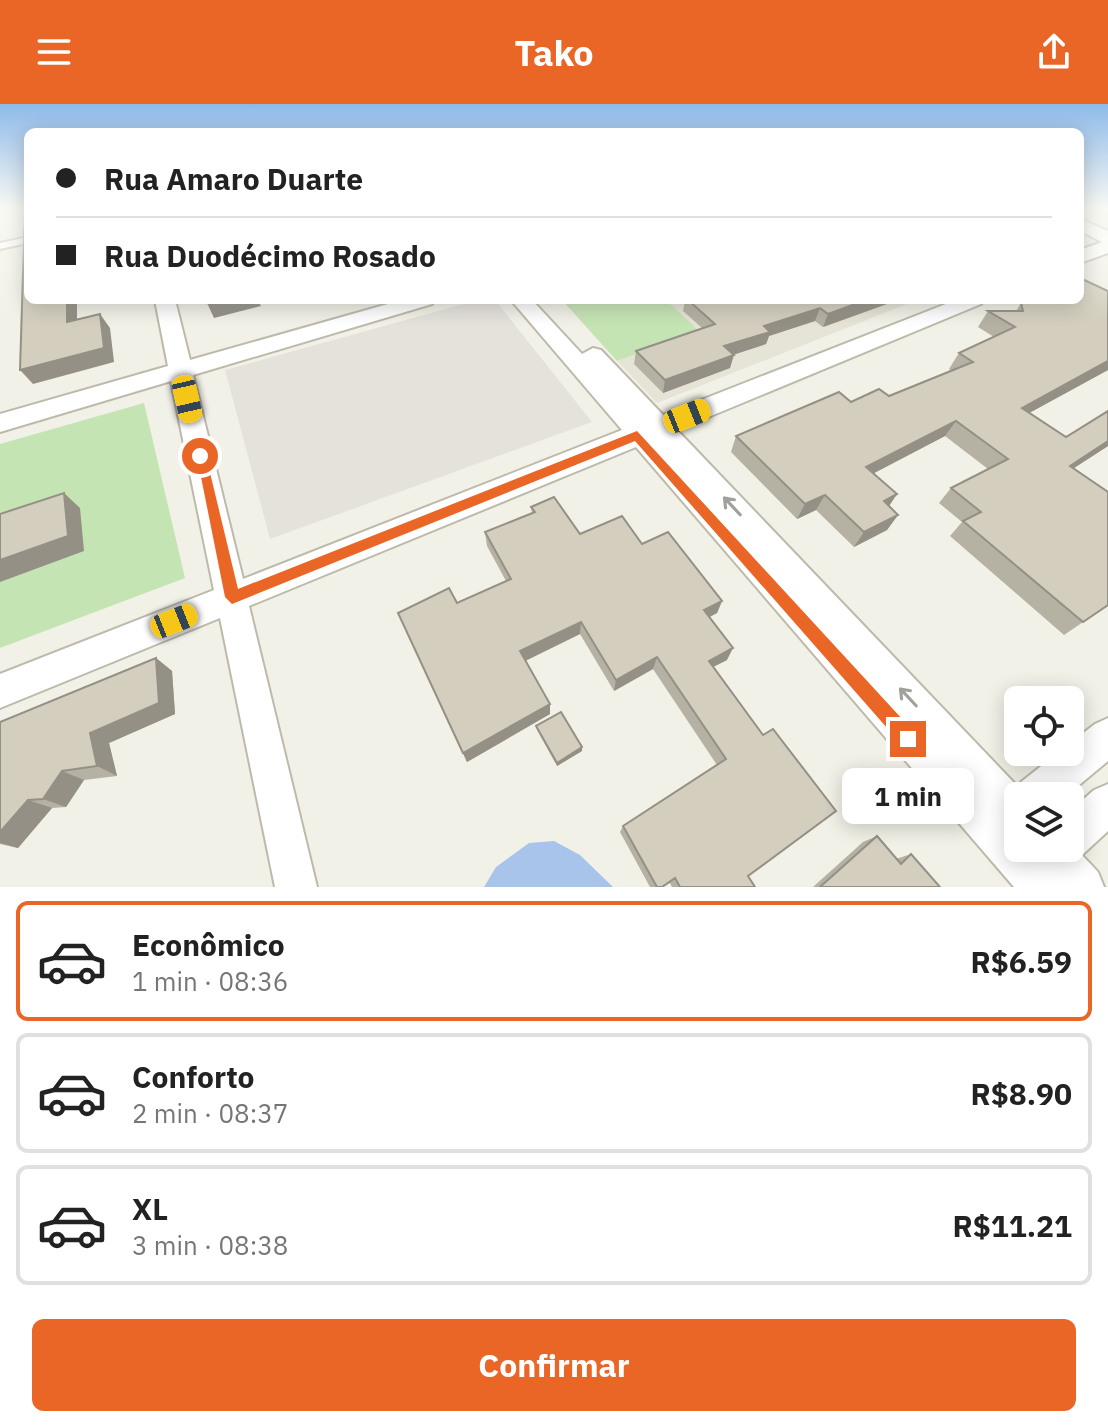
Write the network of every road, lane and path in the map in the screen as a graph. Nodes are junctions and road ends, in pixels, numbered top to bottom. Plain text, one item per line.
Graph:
1 (1108, 246) edge
2 (1084, 255) edge
3 (166, 304) edge
4 (411, 304) edge
5 (525, 304) edge
6 (547, 304) edge
7 (964, 304) edge
8 (181, 370) junction
9 (0, 423) edge
10 (648, 431) junction
11 (232, 597) junction
12 (0, 691) edge
13 (1108, 737) edge
14 (1054, 782) edge
15 (1004, 801) edge
16 (1108, 804) edge
17 (1084, 827) edge
18 (1054, 862) edge
19 (296, 887) edge
20 (1083, 887) edge

1 - 2 street
3 - 8 street
4 - 8 street
5 - 10 street
6 - 10 street
7 - 10 street
8 - 9 street
8 - 11 street
10 - 11 street
10 - 15 street
11 - 12 street
11 - 19 street
13 - 14 street
16 - 17 street
18 - 20 street

